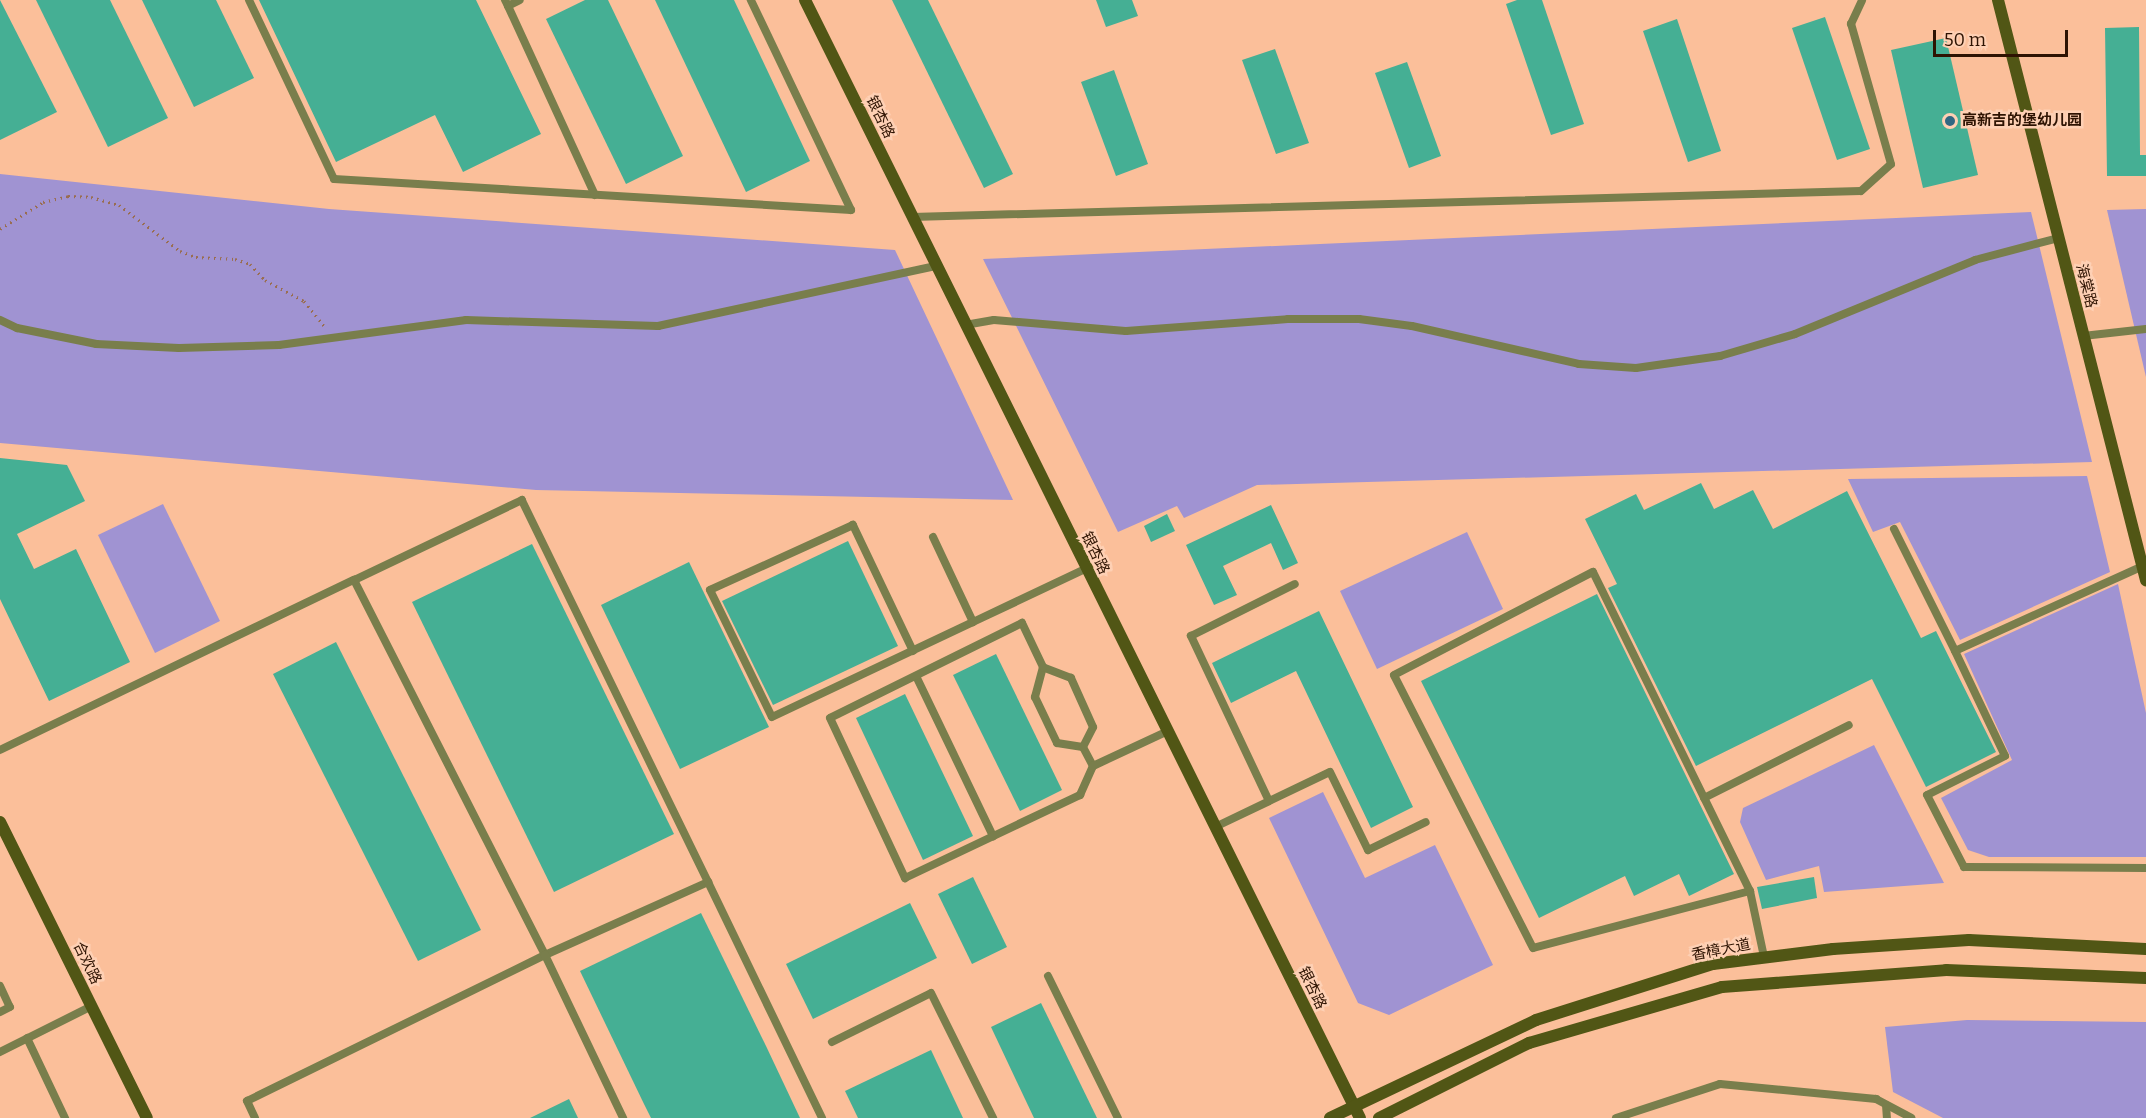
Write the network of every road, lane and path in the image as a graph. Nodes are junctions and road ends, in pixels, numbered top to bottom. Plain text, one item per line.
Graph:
1 (249, 0) edge
2 (520, 0) edge
3 (751, 0) edge
4 (805, 0) edge
5 (1862, 0) edge
6 (1998, 0) edge
7 (506, 3) edge
8 (596, 195) junction
9 (912, 217) junction
10 (0, 229) edge
11 (2058, 238) junction
12 (936, 266) junction
13 (0, 320) edge
14 (965, 325) junction
15 (2146, 329) edge
16 (2083, 336) junction
17 (334, 339) junction
18 (1894, 529) dead end
19 (933, 537) dead end
20 (2142, 566) junction
21 (1087, 568) junction
22 (354, 580) junction
23 (2146, 580) edge
24 (1295, 584) dead end
25 (973, 622) junction
26 (913, 651) junction
27 (1955, 651) junction
28 (1043, 667) junction
29 (916, 676) junction
30 (1849, 725) dead end
31 (1168, 731) junction
32 (1083, 747) junction
33 (0, 750) edge
34 (1093, 766) junction
35 (1704, 798) junction
36 (1269, 801) junction
37 (0, 822) edge
38 (1426, 822) dead end
39 (1215, 827) junction
40 (993, 836) junction
41 (2146, 868) edge
42 (708, 882) junction
43 (1750, 891) junction
44 (2146, 949) edge
45 (545, 955) junction
46 (1764, 957) junction
47 (1048, 976) dead end
48 (2146, 978) edge
49 (0, 986) edge
50 (92, 1006) junction
51 (0, 1012) edge
52 (27, 1038) junction
53 (832, 1042) dead end
54 (0, 1052) edge
55 (1886, 1105) junction
56 (1357, 1112) edge
57 (65, 1118) edge
58 (147, 1118) edge
59 (255, 1118) edge
60 (623, 1118) edge
61 (822, 1118) edge
62 (993, 1118) edge
63 (1118, 1118) edge
64 (1330, 1118) edge
65 (1379, 1118) edge
66 (1616, 1118) edge
67 (1887, 1118) edge
68 (1911, 1118) edge

1 - 8 lane
2 - 7 lane
3 - 8 lane
4 - 9 street, 银杏路
5 - 9 lane
6 - 11 street, 海棠路
7 - 8 lane
9 - 12 street, 银杏路
10 - 17 path
11 - 14 lane
11 - 16 street, 海棠路
12 - 14 street, 银杏路
12 - 17 lane
13 - 17 lane
14 - 21 street, 银杏路
15 - 16 lane
16 - 20 street, 海棠路
18 - 27 lane
19 - 25 lane
20 - 23 street, 海棠路
20 - 27 lane
21 - 25 lane
21 - 31 street, 银杏路
22 - 33 lane
22 - 42 lane
22 - 45 lane
24 - 36 lane
25 - 26 lane
26 - 26 lane
27 - 41 lane
28 - 29 lane
28 - 32 lane
28 - 32 lane
29 - 40 lane
29 - 40 lane
30 - 35 lane
31 - 34 lane
31 - 39 street, 银杏路
32 - 34 lane
34 - 40 lane
35 - 43 lane
35 - 43 lane
36 - 38 lane
36 - 39 lane
37 - 50 street, 合欢路
39 - 56 street, 银杏路
42 - 45 lane
42 - 61 lane
43 - 46 lane
44 - 46 street, 香樟大道
45 - 59 lane
45 - 60 lane
46 - 56 street, 香樟大道
47 - 63 lane
48 - 65 street
49 - 51 lane
50 - 52 lane
50 - 58 street, 合欢路
52 - 54 lane
52 - 57 lane
53 - 62 lane
55 - 66 lane
55 - 67 lane
55 - 68 lane
56 - 64 street, 香樟大道

